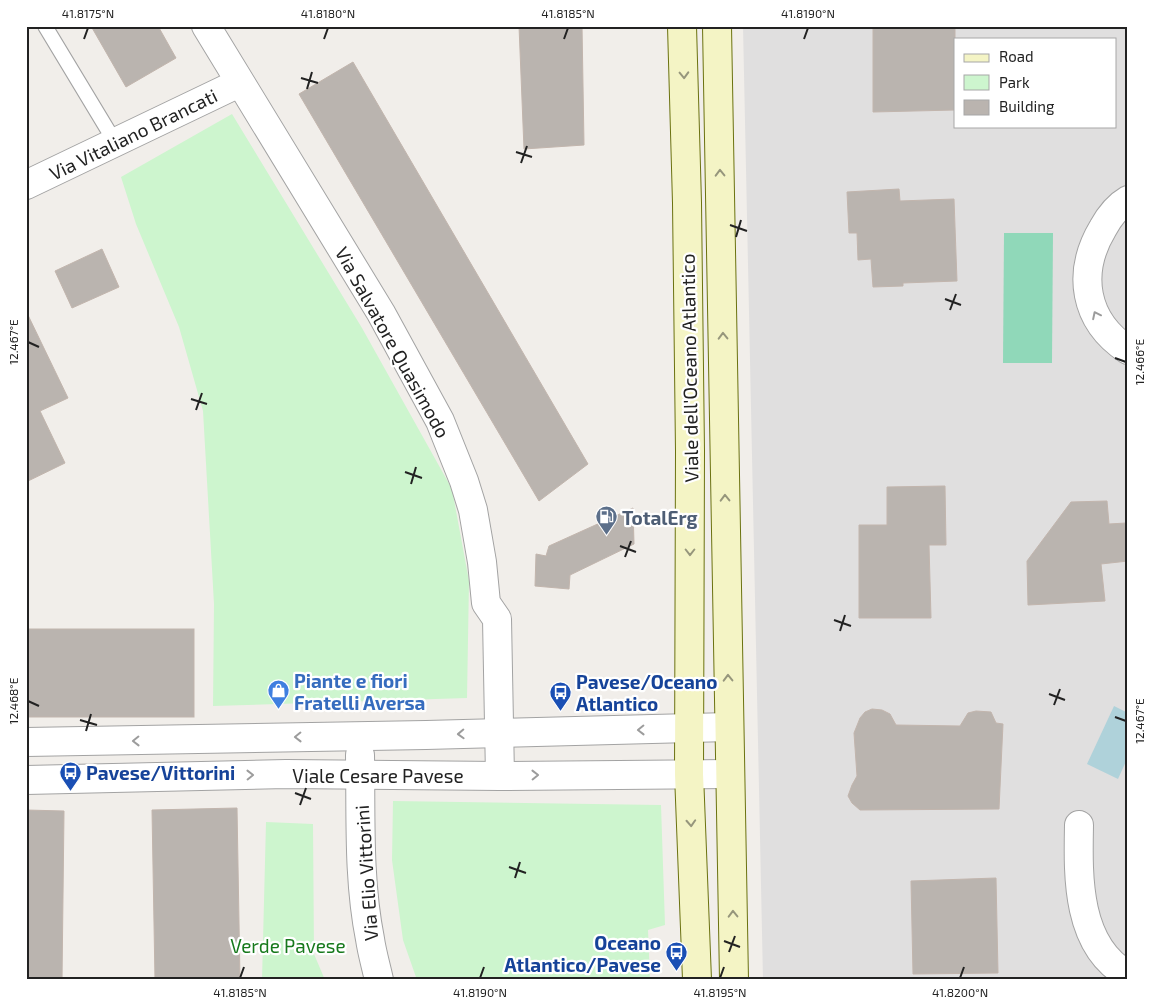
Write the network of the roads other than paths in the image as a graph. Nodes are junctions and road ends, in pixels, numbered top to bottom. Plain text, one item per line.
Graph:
1 (45, 26) edge
2 (206, 26) edge
3 (682, 26) edge
4 (717, 26) edge
5 (239, 83) junction
6 (115, 142) junction
7 (26, 185) edge
8 (1128, 200) edge
9 (1128, 350) edge
10 (729, 727) junction
11 (690, 729) junction
12 (499, 733) junction
13 (360, 736) junction
14 (26, 742) edge
15 (360, 774) junction
16 (689, 774) junction
17 (730, 774) junction
18 (500, 776) junction
19 (26, 780) edge
20 (1079, 825) dead end
21 (1128, 975) edge
22 (379, 980) edge
23 (697, 980) edge
24 (734, 980) edge

1 - 6 lane
2 - 5 street, Via Salvatore Quasimodo
3 -> 11 main road, Viale dell'Oceano Atlantico
10 -> 4 main road, Viale dell'Oceano Atlantico
5 - 6 street, Via Vitaliano Brancati
5 - 12 street, Via Salvatore Quasimodo
6 - 7 street, Via Vitaliano Brancati
9 -> 8 street
10 - 11 street, Viale Cesare Pavese
10 - 17 main road, Viale dell'Oceano Atlantico
11 -> 12 street, Viale Cesare Pavese
11 - 16 main road, Viale dell'Oceano Atlantico
12 -> 13 street, Viale Cesare Pavese
12 - 18 street, Via Salvatore Quasimodo
13 -> 14 street, Viale Cesare Pavese
13 - 15 street, Via Elio Vittorini
15 - 18 street, Viale Cesare Pavese
19 -> 15 street, Viale Cesare Pavese
15 - 22 street, Via Elio Vittorini
16 - 17 street, Viale Cesare Pavese
18 -> 16 street, Viale Cesare Pavese
16 -> 23 main road, Viale dell'Oceano Atlantico
24 -> 17 main road, Viale dell'Oceano Atlantico
20 - 21 street

